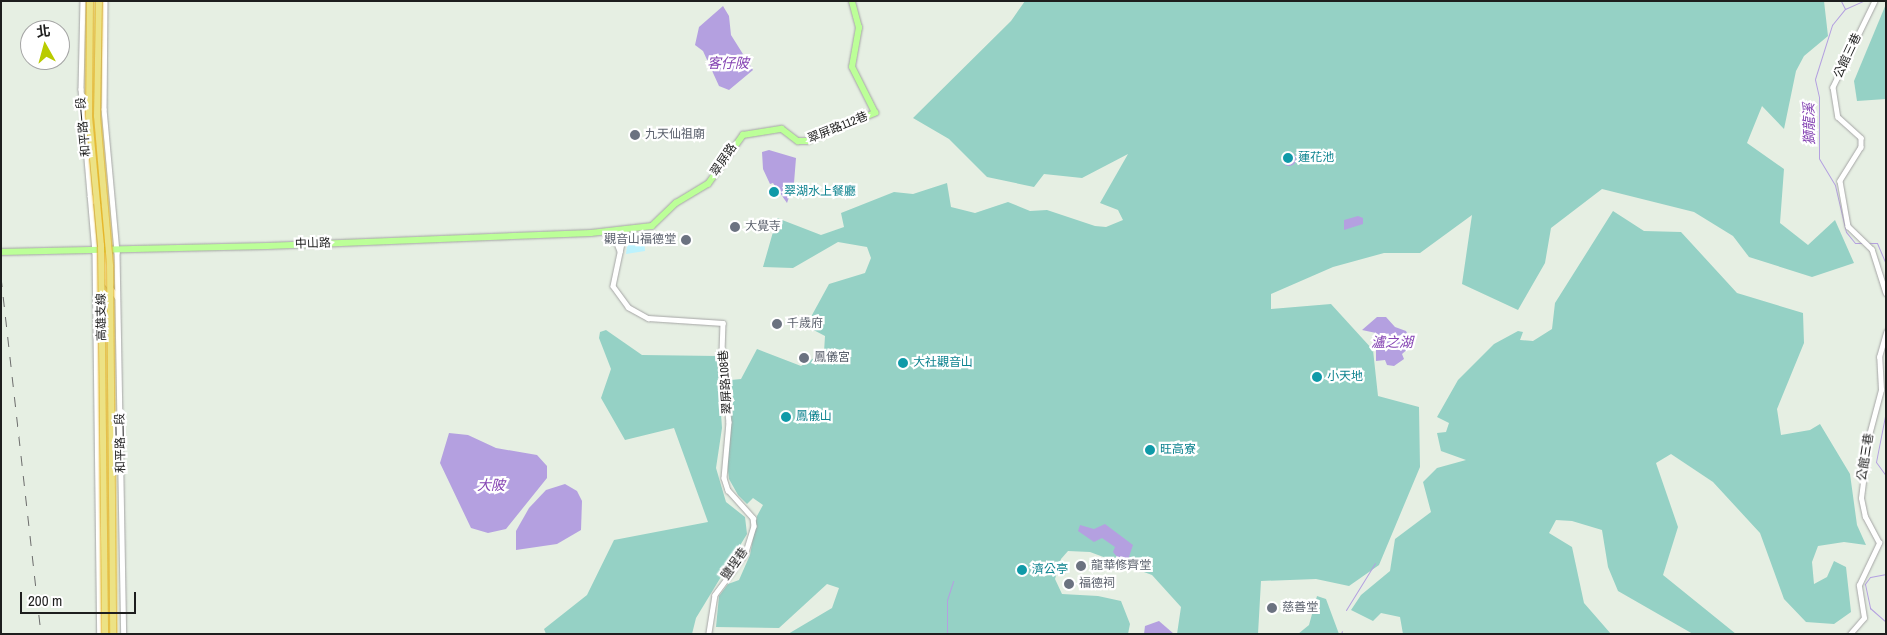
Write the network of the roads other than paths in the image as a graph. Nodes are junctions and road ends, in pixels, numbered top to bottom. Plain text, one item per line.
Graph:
1 (83, 1) edge
2 (90, 1) edge
3 (98, 1) edge
4 (105, 1) edge
5 (852, 1) edge
6 (1875, 1) edge
7 (802, 142) joint
8 (90, 196) junction
9 (625, 229) junction
10 (606, 231) junction
11 (1, 252) edge
12 (95, 252) junction
13 (105, 252) junction
14 (117, 252) junction
15 (620, 252) junction
16 (1886, 293) edge
17 (118, 298) junction
18 (1886, 332) edge
19 (736, 500) joint
20 (100, 634) edge
21 (105, 634) edge
22 (113, 634) edge
23 (124, 634) edge
24 (709, 634) edge
25 (1850, 634) edge

1 - 8 street, 和平路一段
2 - 21 highway, 高雄支線, bridge
3 - 22 highway, 高雄支線, bridge
4 - 14 street, 和平路一段
5 - 7 main road, 翠屏路112巷
6 - 16 street, 公館三巷
7 - 9 main road, 翠屏路
8 - 12 street, 和平路一段
8 - 13 street
9 - 10 main road, 中山路
9 - 15 street, 翠屏路108巷
10 - 14 main road, 中山路
10 - 15 street
11 - 12 main road, 中山路
12 - 13 main road, 中山路
12 - 20 street, 和平路二段
13 - 14 main road, 中山路
13 - 17 street
14 - 17 street, 和平路二段
15 - 19 street, 翠屏路108巷
17 - 23 street, 和平路二段
18 - 25 street, 公館三巷
19 - 24 street, 鹽埕巷

